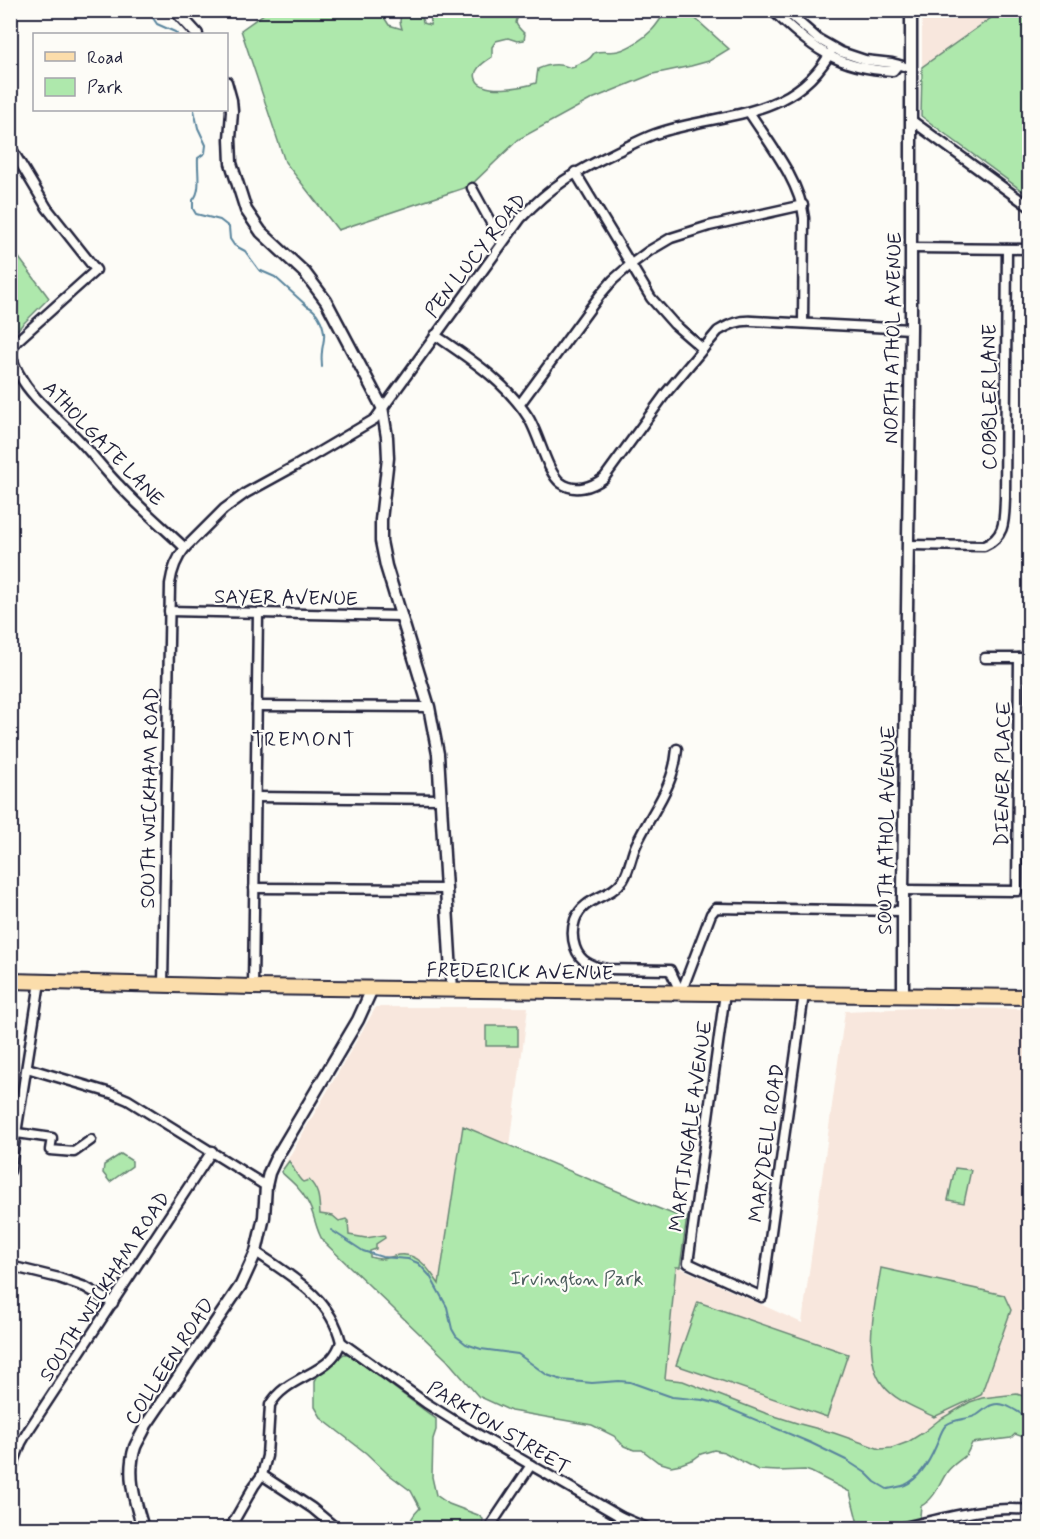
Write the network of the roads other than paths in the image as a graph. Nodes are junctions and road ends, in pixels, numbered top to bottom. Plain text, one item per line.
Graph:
1 (175, 10) edge
2 (911, 10) edge
3 (778, 12) edge
4 (196, 33) edge
5 (831, 52) junction
6 (910, 67) junction
7 (228, 89) edge
8 (749, 112) junction
9 (911, 120) junction
10 (10, 146) edge
11 (575, 172) junction
12 (472, 188) dead end
13 (803, 205) junction
14 (1029, 207) edge
15 (502, 243) junction
16 (911, 248) junction
17 (1007, 249) junction
18 (1029, 249) edge
19 (630, 265) junction
20 (803, 323) junction
21 (910, 329) junction
22 (435, 335) junction
23 (703, 349) junction
24 (11, 352) edge
25 (520, 404) junction
26 (382, 407) junction
27 (908, 545) junction
28 (185, 548) junction
29 (169, 611) junction
30 (258, 613) junction
31 (402, 616) junction
32 (985, 658) dead end
33 (1019, 658) junction
34 (1029, 658) edge
35 (906, 665) joint
36 (257, 706) junction
37 (429, 707) junction
38 (677, 749) dead end
39 (256, 797) junction
40 (441, 799) junction
41 (254, 888) junction
42 (446, 889) junction
43 (903, 890) junction
44 (903, 911) junction
45 (10, 981) edge
46 (40, 982) junction
47 (163, 985) junction
48 (253, 987) junction
49 (372, 989) junction
50 (452, 990) junction
51 (681, 993) junction
52 (725, 993) junction
53 (804, 994) junction
54 (903, 995) junction
55 (1029, 997) edge
56 (27, 1068) junction
57 (17, 1133) junction
58 (91, 1140) dead end
59 (212, 1151) junction
60 (10, 1171) edge
61 (266, 1186) junction
62 (256, 1252) junction
63 (10, 1266) edge
64 (762, 1297) joint
65 (113, 1303) junction
66 (341, 1342) junction
67 (531, 1465) junction
68 (10, 1473) edge
69 (262, 1475) junction
70 (1029, 1510) edge
71 (621, 1517) junction
72 (143, 1528) edge
73 (230, 1528) edge
74 (336, 1528) edge
75 (489, 1528) edge
76 (614, 1528) edge
77 (647, 1528) edge
78 (900, 1528) edge

1 - 4 street
2 - 6 street, NORTH ATHOL AVENUE
3 - 5 street
5 - 6 street
5 - 8 street, PEN LUCY ROAD
6 - 9 street, NORTH ATHOL AVENUE
7 - 26 street
8 - 11 street, PEN LUCY ROAD
8 - 13 street
9 - 14 street
9 - 16 street, NORTH ATHOL AVENUE
10 - 24 street
11 - 15 street, PEN LUCY ROAD
11 - 19 street
12 - 15 street
13 - 19 street
13 - 20 street
15 - 22 street, PEN LUCY ROAD
16 - 17 street
16 - 21 street, NORTH ATHOL AVENUE
17 - 18 street
17 - 27 street, COBBLER LANE
19 - 23 street
19 - 25 street
20 - 21 street
20 - 23 street
21 - 27 street, NORTH ATHOL AVENUE
22 - 25 street
22 - 26 street, PEN LUCY ROAD
23 - 25 street
24 - 28 street, ATHOLGATE LANE
26 - 28 street, PEN LUCY ROAD
26 - 31 street
27 - 35 street, NORTH ATHOL AVENUE
28 - 29 street, SOUTH WICKHAM ROAD
29 - 30 street, SAYER AVENUE
29 - 47 street, SOUTH WICKHAM ROAD
30 - 31 street, SAYER AVENUE
30 - 36 street
31 - 37 street
32 - 33 street
33 - 34 street
33 - 43 street, DIENER PLACE
35 - 43 street, SOUTH ATHOL AVENUE
36 - 37 street
36 - 39 street
37 - 40 street
38 - 51 street
39 - 40 street
39 - 41 street
40 - 42 street
41 - 42 street
41 - 48 street
42 - 50 street
43 - 44 street, SOUTH ATHOL AVENUE
44 - 51 street, MARTINGALE AVENUE
44 - 54 street, SOUTH ATHOL AVENUE
45 - 46 main road, FREDERICK AVENUE
46 - 47 main road, FREDERICK AVENUE
46 - 56 street
47 - 48 main road, FREDERICK AVENUE
48 - 49 main road, FREDERICK AVENUE
49 - 50 main road, FREDERICK AVENUE
49 - 61 street, COLLEEN ROAD
50 - 51 main road, FREDERICK AVENUE
51 - 52 main road, FREDERICK AVENUE
52 - 53 main road, FREDERICK AVENUE
52 - 64 street, MARTINGALE AVENUE
53 - 54 main road, FREDERICK AVENUE
53 - 64 street, MARYDELL ROAD
54 - 55 main road, FREDERICK AVENUE
56 - 57 street
56 - 59 street
57 - 58 street
57 - 60 street
59 - 61 street
59 - 65 street, SOUTH WICKHAM ROAD
61 - 62 street, COLLEEN ROAD
62 - 66 street
62 - 72 street, COLLEEN ROAD
63 - 65 street
65 - 68 street, SOUTH WICKHAM ROAD
66 - 67 street, PARKTON STREET
66 - 69 street
67 - 71 street, PARKTON STREET
67 - 75 street
69 - 73 street
69 - 74 street
70 - 78 street
71 - 76 street
71 - 77 street, PARKTON STREET

